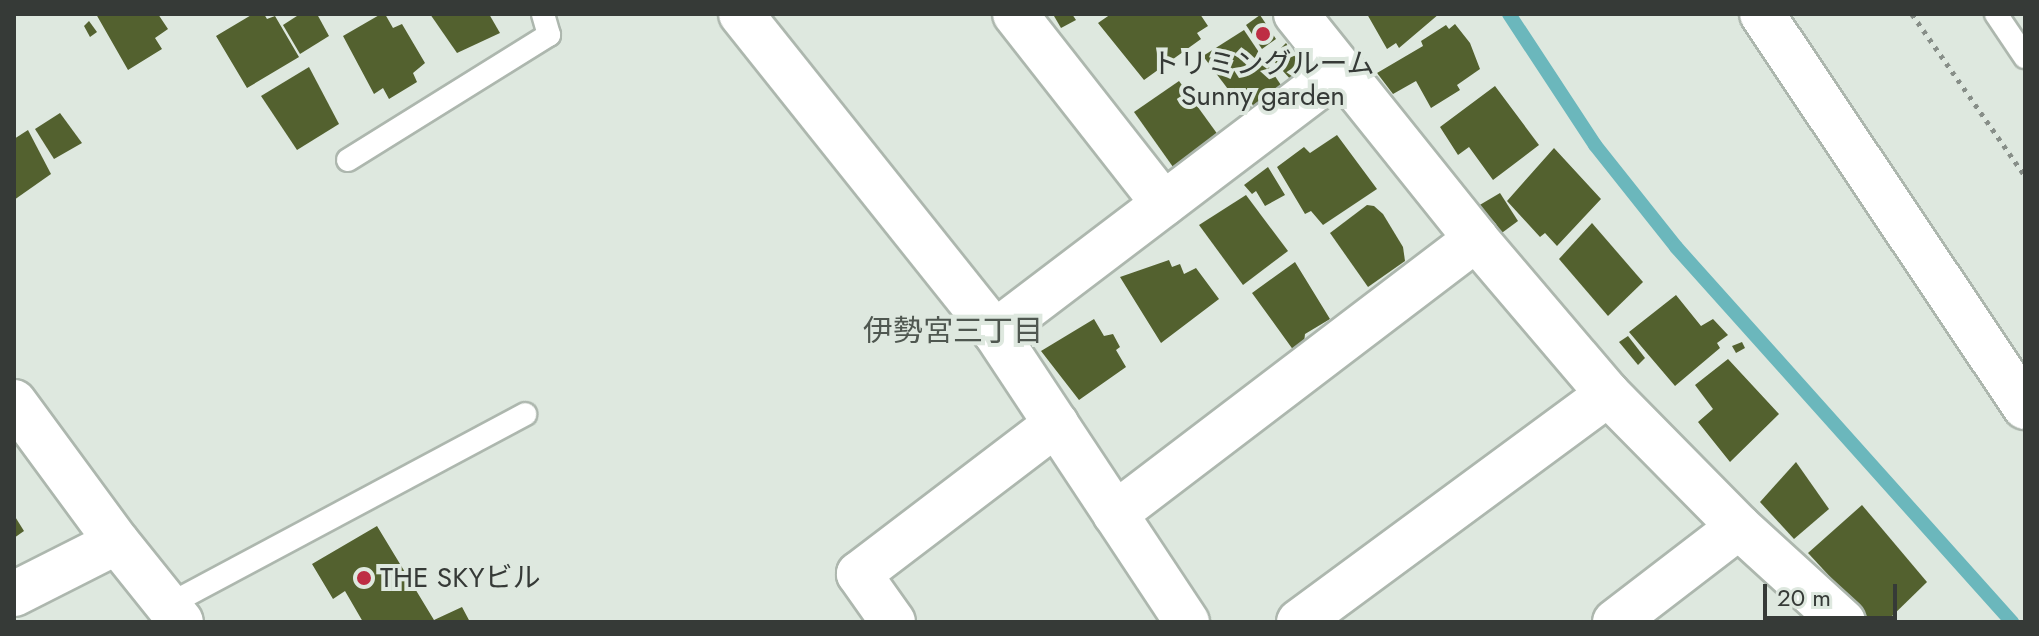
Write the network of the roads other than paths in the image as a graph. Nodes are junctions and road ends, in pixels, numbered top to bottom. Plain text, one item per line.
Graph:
1 (543, 14) edge
2 (741, 14) edge
3 (1015, 14) edge
4 (1296, 14) edge
5 (1762, 14) edge
6 (1996, 14) edge
7 (2025, 57) edge
8 (1340, 70) junction
9 (348, 160) dead end
10 (1164, 204) junction
11 (1476, 239) junction
12 (995, 332) junction
13 (1608, 394) junction
14 (14, 402) edge
15 (2025, 407) edge
16 (525, 414) dead end
17 (1056, 424) junction
18 (1115, 514) junction
19 (1739, 527) junction
20 (117, 542) junction
21 (14, 594) edge
22 (174, 614) edge
23 (893, 622) edge
24 (1187, 622) edge
25 (1299, 622) edge
26 (1615, 622) edge
27 (1843, 622) edge

1 - 9 lane
2 - 12 street
3 - 10 street
4 - 8 street
5 - 15 street
6 - 7 lane
8 - 10 street
8 - 11 street
10 - 12 street
11 - 13 street
11 - 18 street
12 - 17 street
13 - 19 street
13 - 25 street
14 - 20 street
16 - 22 lane
17 - 18 street
17 - 23 street
18 - 24 street
19 - 26 street
19 - 27 street
20 - 21 street
20 - 22 street

